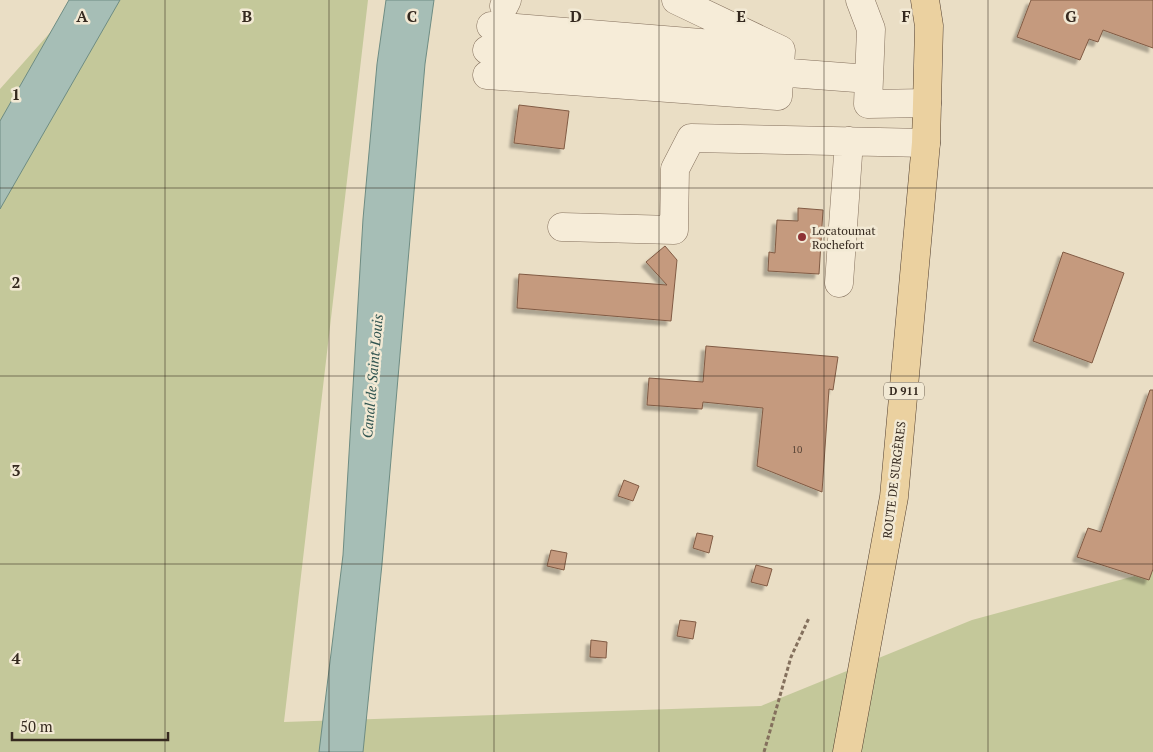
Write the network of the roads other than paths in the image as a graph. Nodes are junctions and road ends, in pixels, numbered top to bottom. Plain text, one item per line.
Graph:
1 (676, 0) edge
2 (860, 0) edge
3 (934, 0) edge
4 (927, 13) edge
5 (495, 31) edge
6 (781, 62) junction
7 (869, 79) junction
8 (927, 103) junction
9 (849, 141) junction
10 (926, 143) junction
11 (562, 227) dead end
12 (839, 283) dead end
13 (847, 752) edge

1 - 6 lane
2 - 7 lane
3 - 4 main road, D 911
4 - 8 main road, ROUTE DE SURGÈRES / D 911
5 - 6 lane
5 - 6 lane
6 - 7 lane
7 - 8 lane
8 - 10 main road, ROUTE DE SURGÈRES / D 911
9 - 10 lane
9 - 11 lane
9 - 12 lane
10 - 13 main road, ROUTE DE SURGÈRES / D 911

